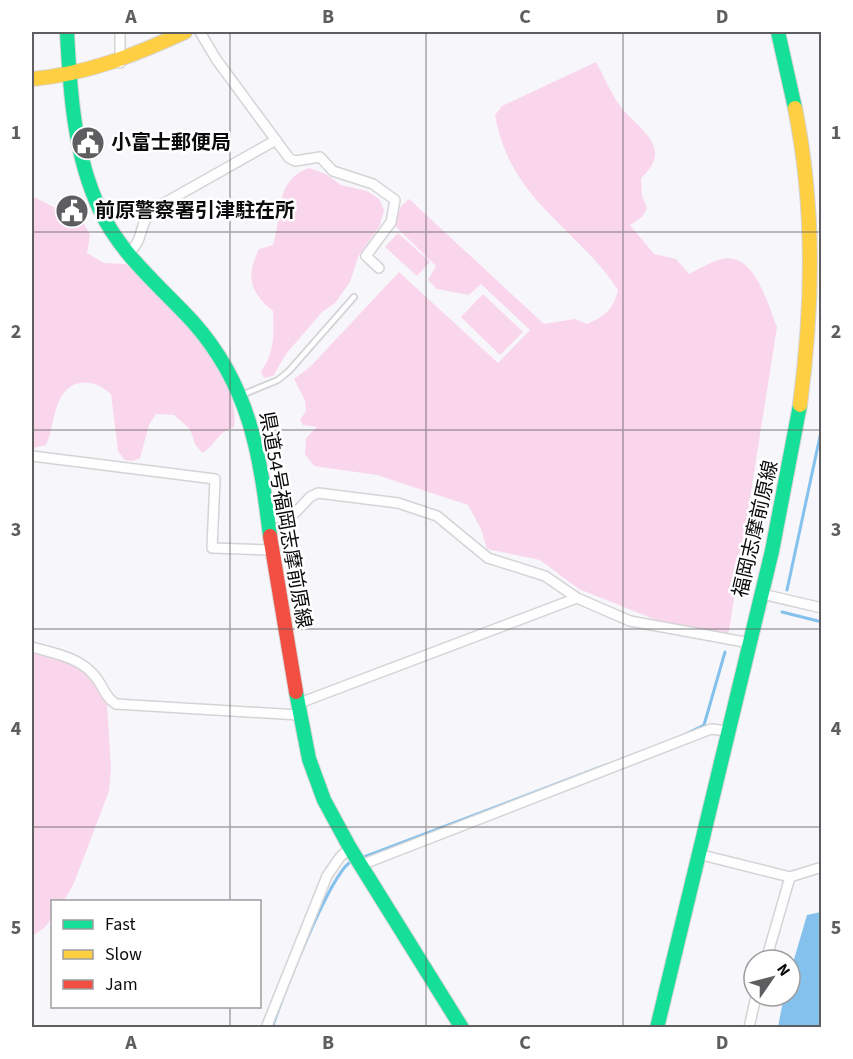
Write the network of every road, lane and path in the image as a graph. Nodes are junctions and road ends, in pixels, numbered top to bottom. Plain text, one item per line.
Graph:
1 (67, 32) edge
2 (120, 32) edge
3 (184, 32) edge
4 (200, 32) edge
5 (778, 32) edge
6 (120, 63) junction
7 (71, 74) junction
8 (32, 79) edge
9 (276, 140) junction
10 (128, 254) junction
11 (379, 268) dead end
12 (354, 297) dead end
13 (241, 395) junction
14 (32, 456) edge
15 (267, 520) junction
16 (270, 550) junction
17 (762, 594) junction
18 (577, 598) junction
19 (822, 608) edge
20 (750, 643) junction
21 (32, 647) edge
22 (298, 710) junction
23 (728, 731) junction
24 (350, 848) junction
25 (698, 854) junction
26 (361, 866) junction
27 (822, 867) edge
28 (790, 877) junction
29 (769, 948) edge
30 (753, 1008) edge
31 (267, 1028) edge
32 (462, 1028) edge
33 (657, 1028) edge
34 (749, 1028) edge

1 - 7 main road, 県道54号福岡志摩前原線
2 - 6 street
3 - 6 main road
4 - 9 street
5 - 17 main road, 福岡志摩前原線
6 - 7 main road
7 - 8 main road
7 - 10 main road, 県道54号福岡志摩前原線
9 - 10 street
9 - 11 street
10 - 13 main road, 県道54号福岡志摩前原線
12 - 13 lane
13 - 15 main road, 県道54号福岡志摩前原線
14 - 16 street
15 - 16 main road, 県道54号福岡志摩前原線
15 - 18 street
16 - 22 main road, 県道54号福岡志摩前原線
17 - 19 street
17 - 20 main road, 福岡志摩前原線
18 - 20 street
18 - 22 street
20 - 23 main road, 福岡志摩前原線
21 - 22 street
22 - 24 main road, 県道54号福岡志摩前原線
23 - 25 main road, 福岡志摩前原線
23 - 26 street
24 - 26 main road, 県道54号福岡志摩前原線
24 - 31 street
25 - 28 street
25 - 33 main road, 福岡志摩前原線
26 - 32 main road, 県道54号福岡志摩前原線
27 - 28 street
28 - 29 street
30 - 34 street

